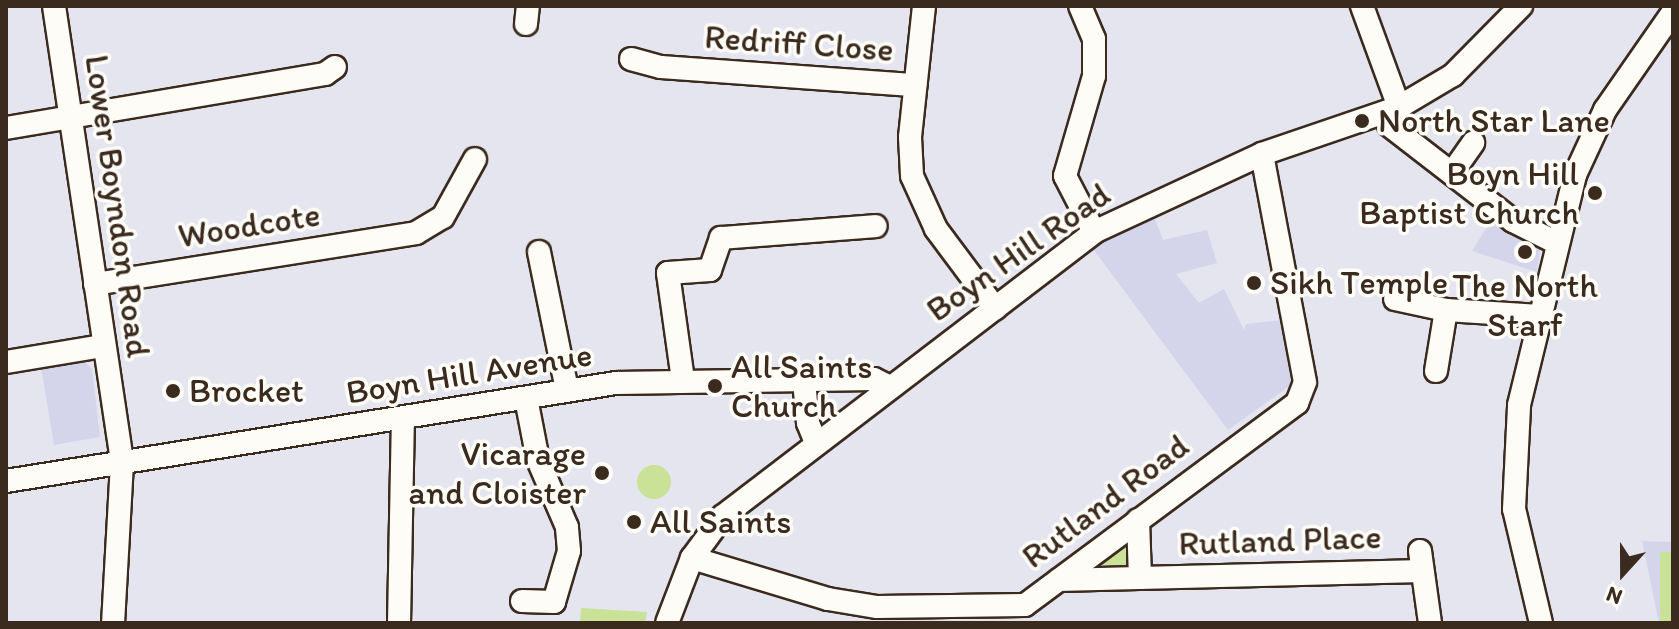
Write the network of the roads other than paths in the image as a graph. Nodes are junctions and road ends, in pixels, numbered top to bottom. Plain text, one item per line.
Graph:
1 (54, 6) edge
2 (924, 6) edge
3 (1080, 6) edge
4 (1362, 6) edge
5 (1521, 6) edge
6 (1673, 12) edge
7 (631, 59) dead end
8 (335, 67) dead end
9 (915, 85) junction
10 (1394, 116) junction
11 (72, 118) junction
12 (6, 128) edge
13 (1473, 143) dead end
14 (1262, 154) junction
15 (475, 159) dead end
16 (1452, 173) junction
17 (876, 226) dead end
18 (1094, 232) junction
19 (1557, 243) junction
20 (539, 252) dead end
21 (95, 284) junction
22 (1395, 299) dead end
23 (995, 308) junction
24 (1446, 310) junction
25 (1540, 316) junction
26 (103, 346) junction
27 (6, 362) edge
28 (1436, 371) dead end
29 (683, 380) junction
30 (804, 381) junction
31 (890, 387) junction
32 (567, 390) junction
33 (526, 398) junction
34 (403, 419) junction
35 (816, 443) junction
36 (122, 463) junction
37 (6, 481) edge
38 (1138, 520) junction
39 (692, 558) junction
40 (1140, 578) junction
41 (1059, 580) junction
42 (522, 601) dead end
43 (952, 615) edge
44 (113, 623) edge
45 (399, 623) edge
46 (667, 623) edge
47 (1430, 623) edge
48 (1541, 623) edge

1 - 11 street, Lower Boyndon Road
2 - 9 street
3 - 18 street
4 - 10 street
5 - 10 street, Boyn Hill Road
6 - 19 street
7 - 9 street, Redriff Close
8 - 11 street
9 - 23 street
10 - 14 street, Boyn Hill Road
10 - 16 street
11 - 12 street
11 - 21 street, Lower Boyndon Road
13 - 16 street
14 - 18 street, Boyn Hill Road
14 - 38 street, Rutland Road
15 - 21 street, Woodcote
16 - 19 street
17 - 29 street
18 - 23 street, Boyn Hill Road
19 - 25 street
20 - 32 street
21 - 26 street, Lower Boyndon Road
22 - 24 street
23 - 31 street, Boyn Hill Road
24 - 25 street
24 - 28 street
25 - 48 street
26 - 27 street
26 - 36 street, Lower Boyndon Road
29 - 30 street, Boyn Hill Avenue
29 - 32 street, Boyn Hill Avenue
30 - 31 street, Boyn Hill Avenue
30 - 35 street
31 - 35 street, Boyn Hill Road
32 - 33 street, Boyn Hill Avenue
33 - 34 street, Boyn Hill Avenue
33 - 42 street
34 - 36 street, Boyn Hill Avenue
34 - 45 street
35 - 39 street, Boyn Hill Road
36 - 37 street, Boyn Hill Avenue
36 - 44 street, Lower Boyndon Road
38 - 40 street, Rutland Place
38 - 41 street, Rutland Road
39 - 43 street, Rutland Road
39 - 46 street, Boyn Hill Road
40 - 41 street, Rutland Place
40 - 47 street, Rutland Place
41 - 43 street, Rutland Road

